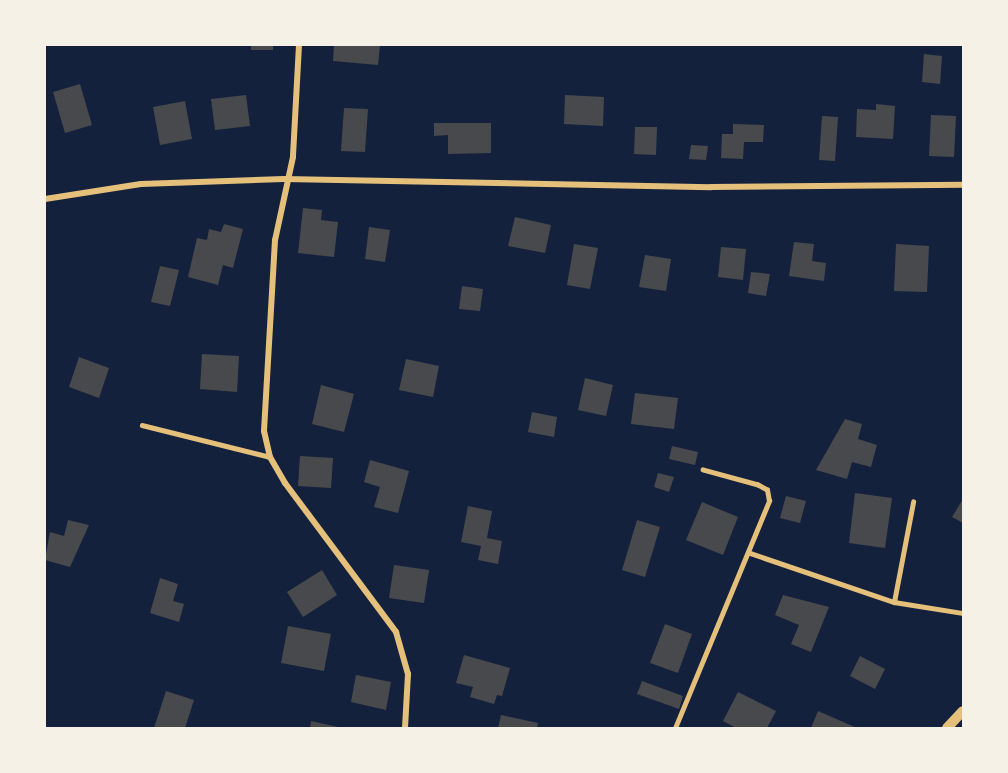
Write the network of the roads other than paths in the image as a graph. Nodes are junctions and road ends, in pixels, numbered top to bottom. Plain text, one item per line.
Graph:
1 (299, 45) edge
2 (284, 179) junction
3 (963, 185) edge
4 (45, 199) edge
5 (142, 425) dead end
6 (270, 457) junction
7 (703, 470) dead end
8 (913, 502) dead end
9 (750, 553) junction
10 (894, 602) junction
11 (963, 613) edge
12 (963, 711) edge
13 (405, 728) edge
14 (675, 728) edge
15 (947, 728) edge

1 - 2 street
2 - 3 street
2 - 4 street
2 - 6 street
5 - 6 lane
6 - 13 street
7 - 9 lane
8 - 10 lane
9 - 10 lane
9 - 14 lane
10 - 11 lane
12 - 15 street

